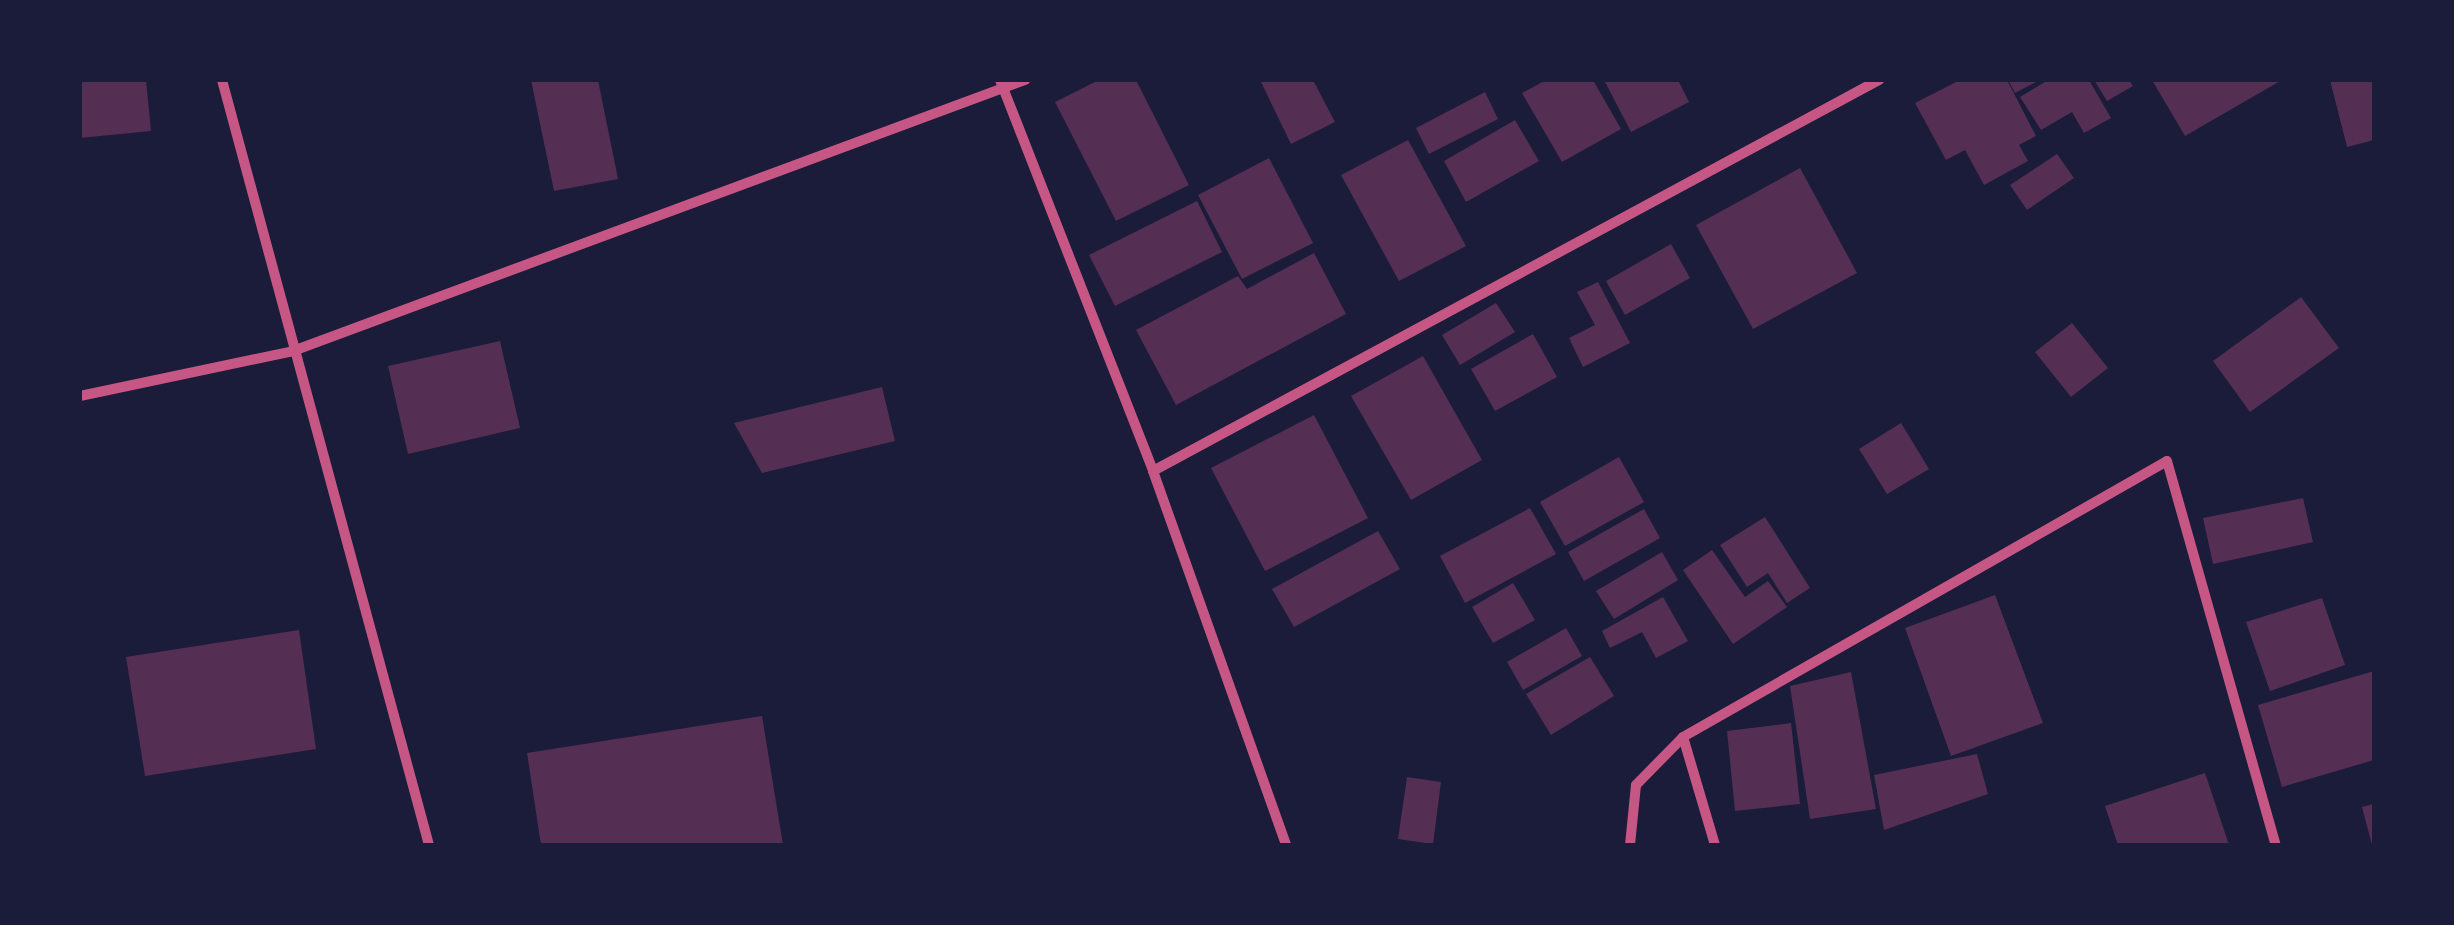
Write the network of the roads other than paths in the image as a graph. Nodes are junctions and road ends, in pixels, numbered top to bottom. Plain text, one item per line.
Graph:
1 (222, 80) edge
2 (1000, 80) edge
3 (1024, 80) edge
4 (1880, 80) edge
5 (1005, 92) junction
6 (293, 351) junction
7 (80, 396) edge
8 (1153, 471) junction
9 (1683, 736) junction
10 (429, 845) edge
11 (1286, 845) edge
12 (1630, 845) edge
13 (1715, 845) edge
14 (2276, 845) edge

1 - 6 street
2 - 5 street
3 - 5 street
4 - 8 street
5 - 6 street
5 - 8 street
6 - 7 street
6 - 10 street
8 - 11 street
9 - 12 street
9 - 13 street
9 - 14 street

